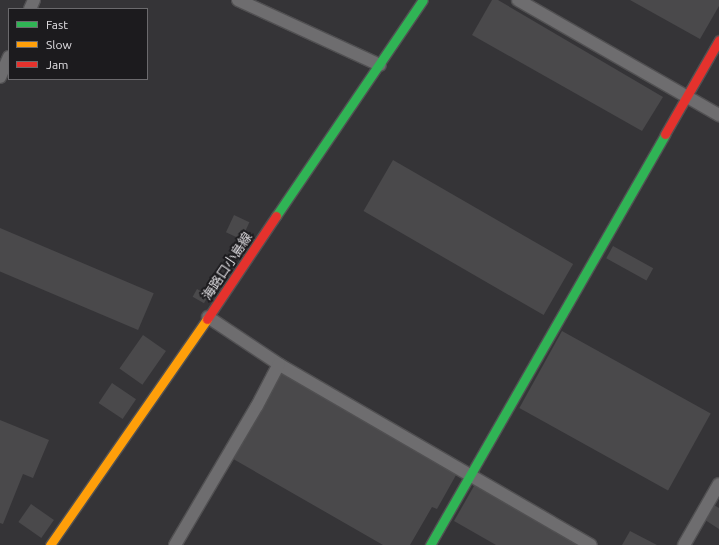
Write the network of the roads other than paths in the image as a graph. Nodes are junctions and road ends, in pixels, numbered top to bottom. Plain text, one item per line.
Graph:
1 (238, 0) edge
2 (423, 0) edge
3 (518, 0) edge
4 (719, 40) edge
5 (8, 59) edge
6 (380, 65) junction
7 (0, 77) edge
8 (686, 96) junction
9 (719, 115) edge
10 (208, 317) junction
11 (279, 364) junction
12 (471, 475) junction
13 (719, 484) edge
14 (50, 545) edge
15 (175, 545) edge
16 (430, 545) edge
17 (591, 545) edge
18 (684, 545) edge

1 - 6 street
2 - 6 main road, 海路口小島線
3 - 8 street
4 - 8 main road
5 - 7 street
6 - 10 main road, 海路口小島線
8 - 9 street
8 - 12 main road
10 - 11 street
10 - 14 main road, 海路口小島線
11 - 12 street
11 - 15 street
12 - 16 main road
12 - 17 street
13 - 18 street

